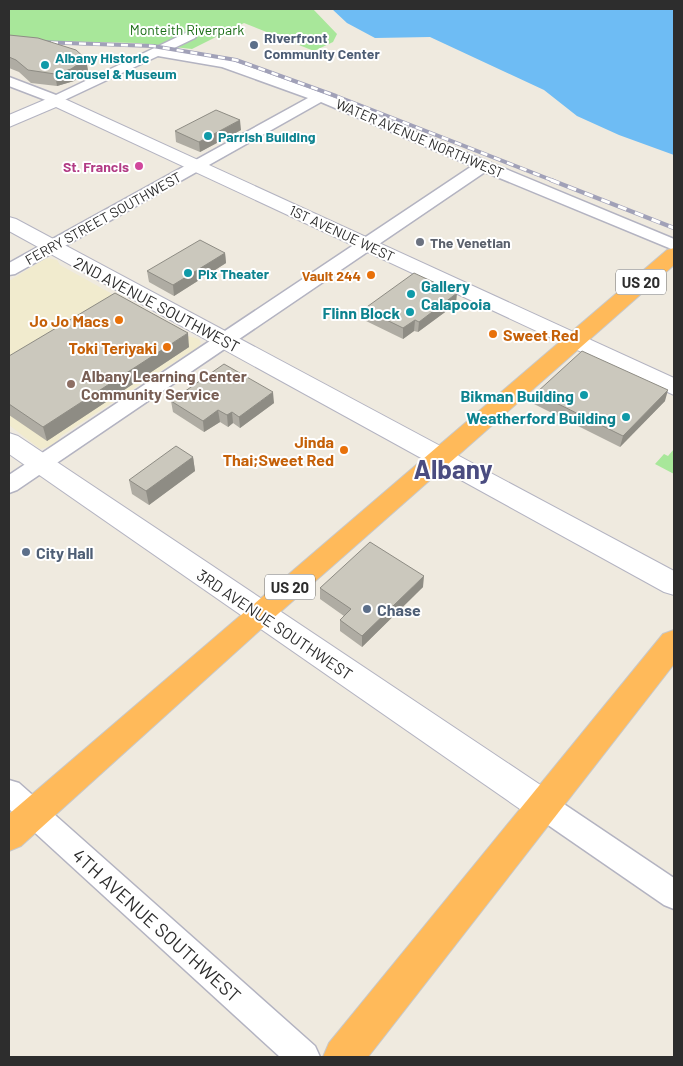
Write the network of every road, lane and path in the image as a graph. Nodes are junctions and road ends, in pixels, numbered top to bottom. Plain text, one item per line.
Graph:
1 (190, 35) dead end
2 (158, 52) junction
3 (9, 81) edge
4 (320, 97) junction
5 (56, 100) junction
6 (9, 122) edge
7 (484, 165) junction
8 (198, 166) junction
9 (9, 223) edge
10 (365, 244) junction
11 (674, 245) edge
12 (51, 246) junction
13 (674, 254) edge
14 (9, 270) edge
15 (223, 340) junction
16 (574, 341) junction
17 (674, 387) edge
18 (9, 442) edge
19 (440, 458) junction
20 (39, 464) junction
21 (9, 485) edge
22 (674, 584) edge
23 (260, 613) junction
24 (674, 642) edge
25 (9, 792) edge
26 (542, 805) junction
27 (33, 814) junction
28 (9, 835) edge
29 (674, 895) edge
30 (304, 1057) edge
31 (344, 1057) edge

1 - 2 street
2 - 4 street, WATER AVENUE NORTHWEST
2 - 5 street
3 - 5 street, 1ST AVENUE WEST
4 - 7 street, WATER AVENUE NORTHWEST
4 - 8 street, FERRY STREET SOUTHWEST
5 - 6 street
5 - 8 street, 1ST AVENUE WEST
7 - 10 street
7 - 11 street, WATER AVENUE NORTHWEST
8 - 10 street, 1ST AVENUE WEST
8 - 12 street, FERRY STREET SOUTHWEST
9 - 12 street, 2ND AVENUE SOUTHWEST
10 - 15 street
10 - 16 street, 1ST AVENUE WEST
12 - 14 street, FERRY STREET SOUTHWEST
12 - 15 street, 2ND AVENUE SOUTHWEST
13 - 16 highway, US 20
15 - 19 street, 2ND AVENUE SOUTHWEST
15 - 20 street
16 - 17 street, 1ST AVENUE WEST
16 - 19 highway, US 20
18 - 20 street, 3RD AVENUE SOUTHWEST
19 - 22 street, 2ND AVENUE SOUTHWEST
19 - 23 highway, US 20
20 - 21 street
20 - 23 street, 3RD AVENUE SOUTHWEST
23 - 26 street, 3RD AVENUE SOUTHWEST
23 - 27 highway, US 20
24 - 26 highway
25 - 27 street, 4TH AVENUE SOUTHWEST
26 - 29 street
26 - 31 highway
27 - 28 highway, US 20
27 - 30 street, 4TH AVENUE SOUTHWEST

